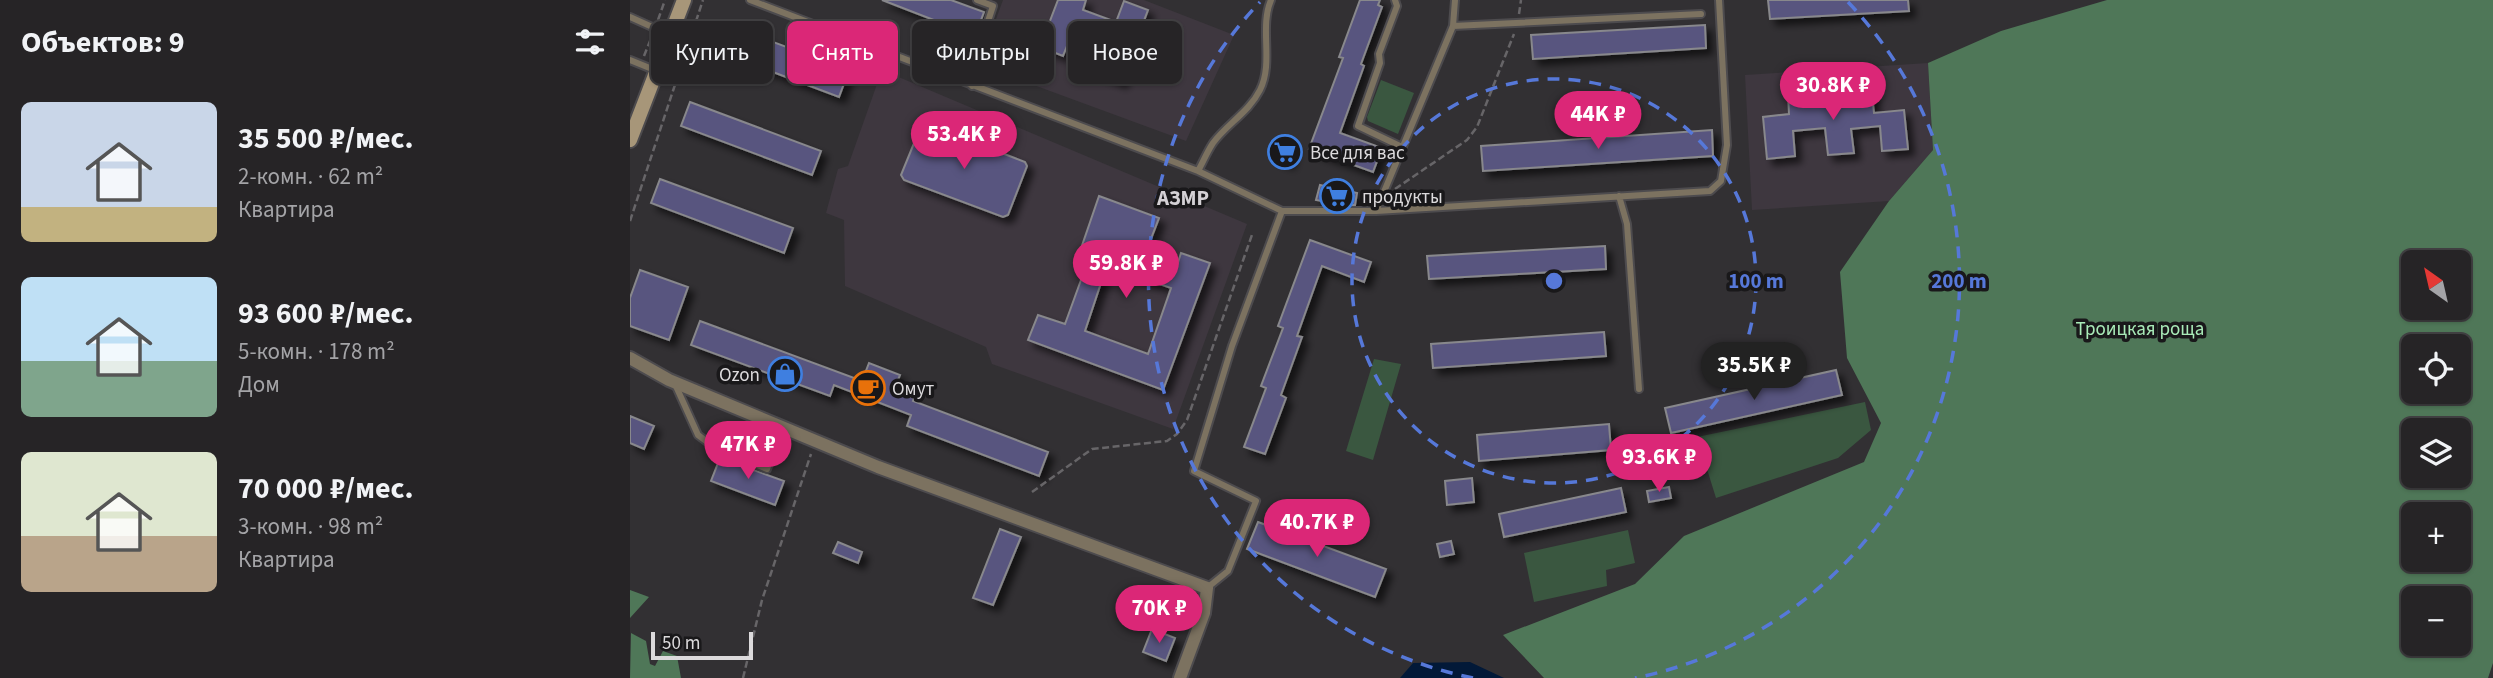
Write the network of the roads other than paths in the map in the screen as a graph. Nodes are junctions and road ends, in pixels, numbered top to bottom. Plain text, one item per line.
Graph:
1 (684, 0) edge
2 (750, 0) edge
3 (977, 0) edge
4 (1271, 0) edge
5 (1395, 0) edge
6 (1455, 0) edge
7 (1719, 0) edge
8 (1701, 14) dead end
9 (630, 17) edge
10 (676, 21) edge
11 (651, 26) edge
12 (1453, 26) junction
13 (630, 60) edge
14 (651, 69) edge
15 (652, 84) edge
16 (972, 86) junction
17 (630, 140) edge
18 (1402, 147) junction
19 (1198, 172) junction
20 (1619, 196) junction
21 (1282, 211) junction
22 (1376, 212) junction
23 (630, 358) edge
24 (674, 382) junction
25 (1639, 389) dead end
26 (783, 427) junction
27 (1207, 588) junction
28 (1180, 678) edge

1 - 10 main road
2 - 16 lane
3 - 16 lane
4 - 19 lane
5 - 18 lane
6 - 12 lane
7 - 20 lane
8 - 12 lane
9 - 11 lane
12 - 18 lane
13 - 14 lane
15 - 17 main road
16 - 19 lane
18 - 22 lane
19 - 21 lane
20 - 22 lane
20 - 25 lane
21 - 22 lane
21 - 27 lane
23 - 24 street
24 - 26 street
24 - 26 lane
26 - 27 street
27 - 28 street

